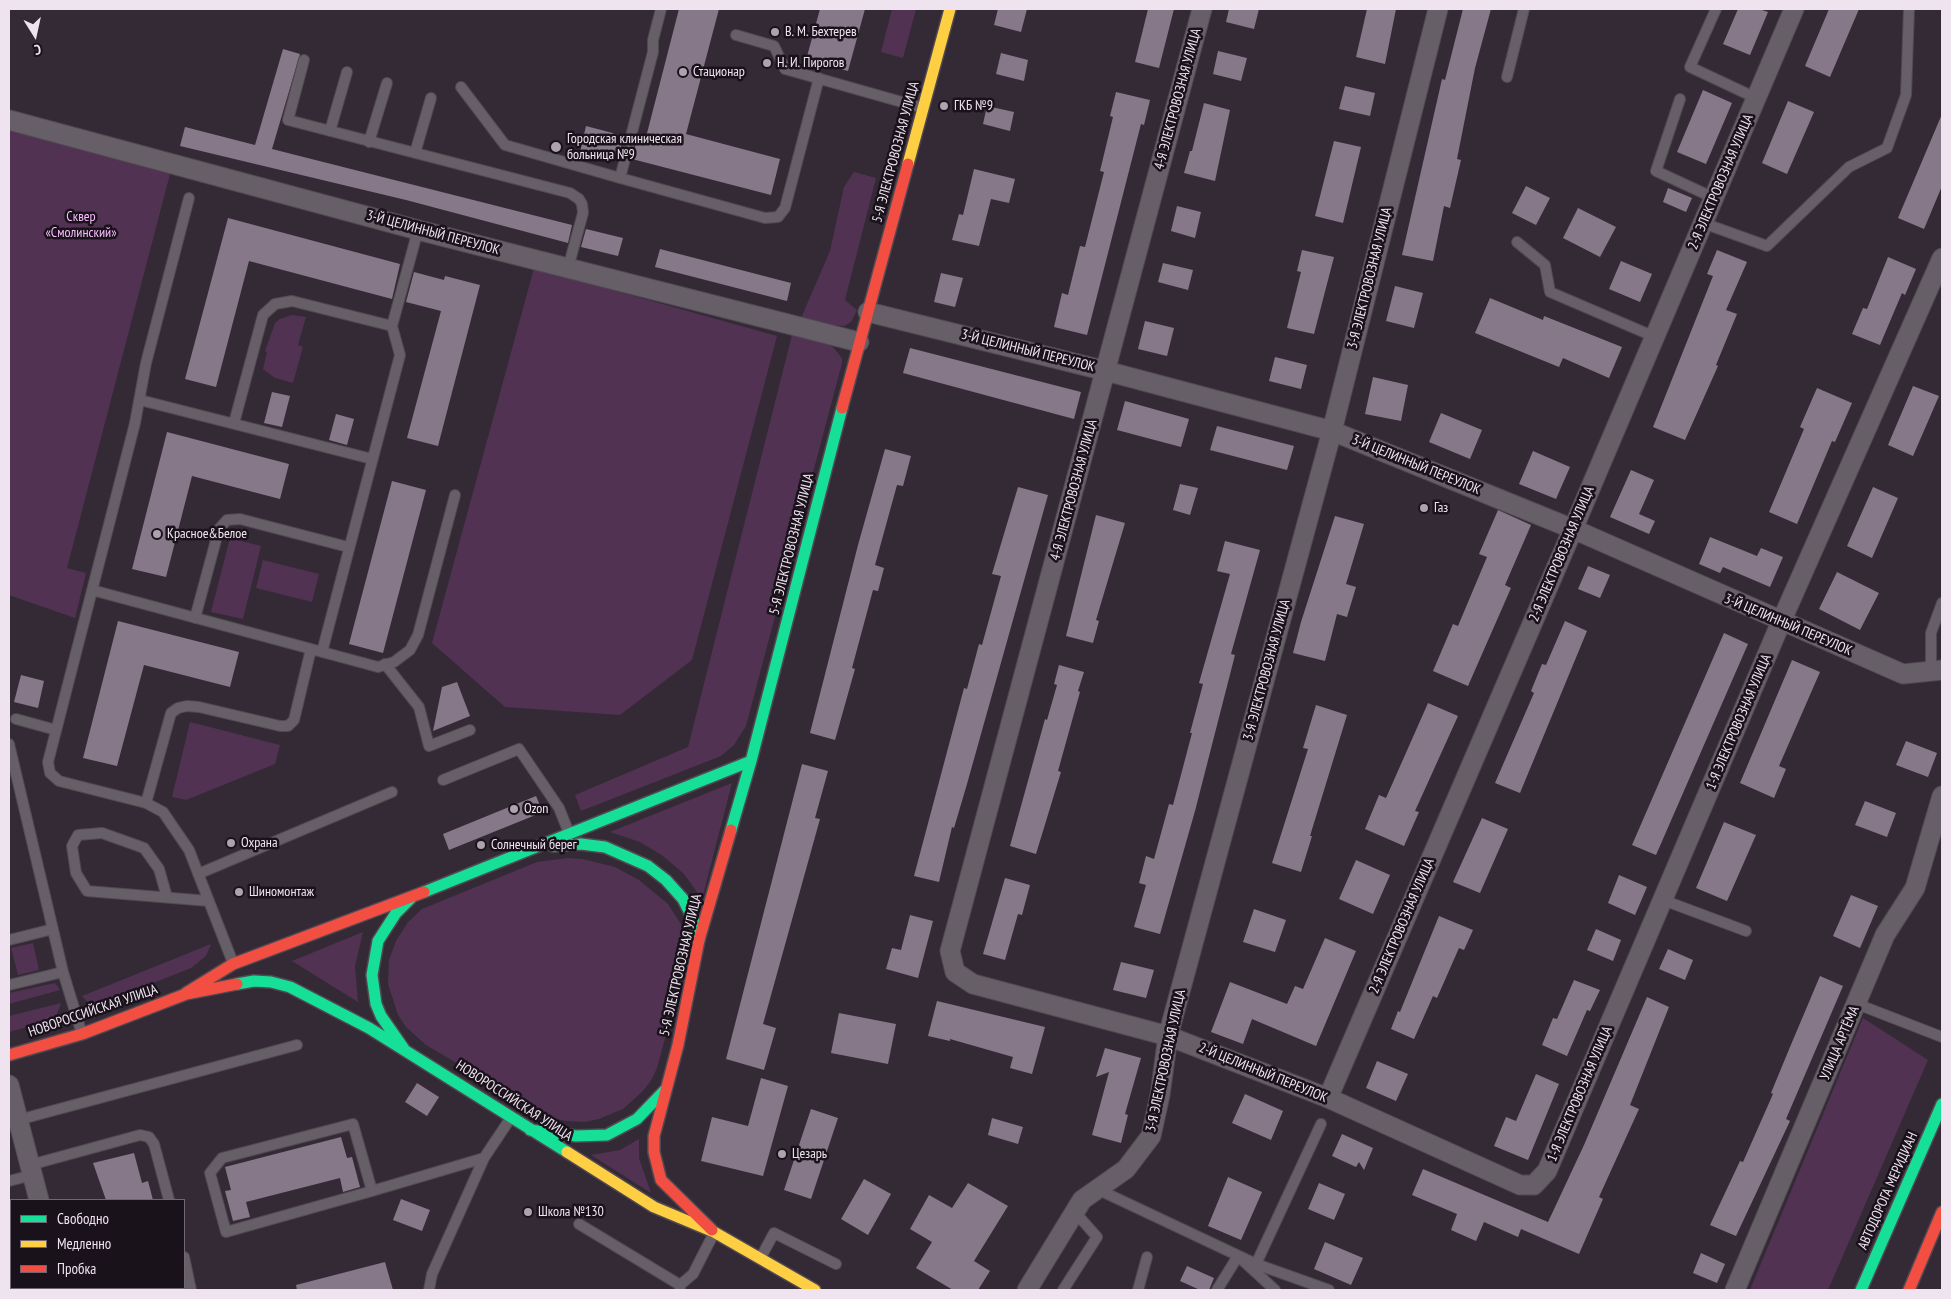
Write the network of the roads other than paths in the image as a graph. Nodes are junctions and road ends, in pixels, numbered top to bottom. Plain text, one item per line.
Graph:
1 (661, 9) edge
2 (950, 9) edge
3 (1202, 9) edge
4 (1438, 9) edge
5 (1524, 9) edge
6 (1716, 9) edge
7 (1794, 9) edge
8 (1909, 9) edge
9 (736, 36) dead end
10 (304, 60) dead end
11 (347, 72) dead end
12 (1507, 77) dead end
13 (819, 78) junction
14 (387, 83) dead end
15 (461, 87) dead end
16 (431, 98) dead end
17 (1756, 98) junction
18 (1680, 99) dead end
19 (924, 108) junction
20 (9, 120) edge
21 (330, 131) junction
22 (369, 142) junction
23 (416, 153) junction
24 (620, 178) junction
25 (189, 198) dead end
26 (1714, 198) junction
27 (1703, 223) junction
28 (418, 230) junction
29 (1517, 242) dead end
30 (1942, 258) edge
31 (568, 268) junction
32 (868, 312) junction
33 (392, 326) junction
34 (1655, 337) junction
35 (859, 342) junction
36 (1106, 370) junction
37 (140, 400) junction
38 (234, 423) junction
39 (1332, 431) junction
40 (372, 458) junction
41 (455, 495) dead end
42 (1573, 530) junction
43 (348, 547) junction
44 (92, 590) junction
45 (1942, 603) edge
46 (195, 618) junction
47 (1781, 622) junction
48 (311, 649) junction
49 (322, 652) junction
50 (386, 664) junction
51 (1938, 674) edge
52 (16, 719) dead end
53 (56, 730) junction
54 (470, 730) dead end
55 (9, 744) edge
56 (751, 761) junction
57 (443, 780) dead end
58 (392, 792) dead end
59 (1942, 796) edge
60 (146, 802) junction
61 (569, 833) junction
62 (532, 847) junction
63 (198, 874) junction
64 (414, 896) junction
65 (167, 897) junction
66 (1663, 900) junction
67 (209, 901) junction
68 (53, 929) junction
69 (1746, 931) dead end
70 (9, 940) edge
71 (699, 940) junction
72 (233, 964) junction
73 (63, 972) junction
74 (955, 972) joint
75 (9, 986) edge
76 (186, 994) junction
77 (1857, 1004) junction
78 (82, 1034) junction
79 (1168, 1036) junction
80 (1942, 1037) edge
81 (297, 1045) dead end
82 (404, 1050) junction
83 (9, 1055) edge
84 (9, 1085) edge
85 (667, 1087) junction
86 (1328, 1098) junction
87 (1942, 1104) edge
88 (510, 1118) junction
89 (18, 1120) junction
90 (1321, 1124) dead end
91 (530, 1130) junction
92 (484, 1158) junction
93 (31, 1170) junction
94 (9, 1182) edge
95 (1534, 1185) joint
96 (1097, 1189) junction
97 (372, 1191) junction
98 (39, 1199) edge
99 (169, 1199) edge
100 (1074, 1212) junction
101 (1942, 1212) edge
102 (579, 1224) dead end
103 (714, 1232) junction
104 (1238, 1256) junction
105 (1147, 1257) dead end
106 (760, 1258) junction
107 (185, 1261) edge
108 (836, 1264) dead end
109 (1256, 1264) junction
110 (680, 1288) edge
111 (1219, 1289) edge
112 (192, 1290) edge
113 (429, 1290) edge
114 (815, 1290) edge
115 (1027, 1290) edge
116 (1063, 1290) edge
117 (1138, 1290) edge
118 (1275, 1290) edge
119 (1329, 1290) edge
120 (1735, 1290) edge
121 (1860, 1290) edge
122 (1909, 1290) edge

1 - 24 lane
2 - 19 street, 5-Я ЭЛЕКТРОВОЗНАЯ УЛИЦА
3 - 36 street, 4-Я ЭЛЕКТРОВОЗНАЯ УЛИЦА
4 - 39 street, 3-Я ЭЛЕКТРОВОЗНАЯ УЛИЦА
5 - 12 lane
6 - 17 lane
7 - 17 street, 2-Я ЭЛЕКТРОВОЗНАЯ УЛИЦА
8 - 27 lane
9 - 13 lane
10 - 21 lane
11 - 21 lane
13 - 19 lane
13 - 24 lane
14 - 22 lane
15 - 24 lane
16 - 23 lane
17 - 26 street, 2-Я ЭЛЕКТРОВОЗНАЯ УЛИЦА
18 - 26 lane
19 - 32 street, 5-Я ЭЛЕКТРОВОЗНАЯ УЛИЦА
20 - 28 street, 3-Й ЦЕЛИННЫЙ ПЕРЕУЛОК
21 - 22 lane
22 - 23 lane
23 - 31 lane
25 - 37 lane
26 - 27 street, 2-Я ЭЛЕКТРОВОЗНАЯ УЛИЦА
27 - 34 street, 2-Я ЭЛЕКТРОВОЗНАЯ УЛИЦА
28 - 31 street, 3-Й ЦЕЛИННЫЙ ПЕРЕУЛОК
28 - 33 lane
29 - 34 lane
30 - 47 street, 1-Я ЭЛЕКТРОВОЗНАЯ УЛИЦА
31 - 35 street, 3-Й ЦЕЛИННЫЙ ПЕРЕУЛОК
32 - 35 street, 5-Я ЭЛЕКТРОВОЗНАЯ УЛИЦА
32 - 36 street, 3-Й ЦЕЛИННЫЙ ПЕРЕУЛОК
33 - 38 lane
33 - 40 lane
34 - 42 street, 2-Я ЭЛЕКТРОВОЗНАЯ УЛИЦА
35 - 56 street, 5-Я ЭЛЕКТРОВОЗНАЯ УЛИЦА
36 - 39 street, 3-Й ЦЕЛИННЫЙ ПЕРЕУЛОК
36 - 74 street, 4-Я ЭЛЕКТРОВОЗНАЯ УЛИЦА
37 - 38 lane
37 - 44 lane
38 - 40 lane
39 - 42 street, 3-Й ЦЕЛИННЫЙ ПЕРЕУЛОК
39 - 79 street, 3-Я ЭЛЕКТРОВОЗНАЯ УЛИЦА
40 - 43 lane
41 - 50 lane
42 - 47 street, 3-Й ЦЕЛИННЫЙ ПЕРЕУЛОК
42 - 86 street, 2-Я ЭЛЕКТРОВОЗНАЯ УЛИЦА
43 - 46 lane
43 - 49 lane
44 - 46 lane
44 - 53 lane
45 - 51 lane
46 - 48 lane
47 - 51 street, 3-Й ЦЕЛИННЫЙ ПЕРЕУЛОК
47 - 66 street, 1-Я ЭЛЕКТРОВОЗНАЯ УЛИЦА
48 - 49 lane
48 - 60 lane
49 - 50 lane
50 - 54 lane
52 - 53 lane
53 - 60 lane
55 - 68 lane
56 - 61 street, НОВОРОССИЙСКАЯ УЛИЦА
56 - 71 street, 5-Я ЭЛЕКТРОВОЗНАЯ УЛИЦА
57 - 61 lane
58 - 63 lane
59 - 77 street, УЛИЦА АРТЁМА
60 - 63 lane
61 - 62 street, НОВОРОССИЙСКАЯ УЛИЦА
62 - 64 street, НОВОРОССИЙСКАЯ УЛИЦА
62 - 71 street
63 - 67 lane
64 - 72 street, НОВОРОССИЙСКАЯ УЛИЦА
64 - 82 street
65 - 65 lane
65 - 67 lane
66 - 69 lane
66 - 95 street, 1-Я ЭЛЕКТРОВОЗНАЯ УЛИЦА
67 - 72 lane
68 - 70 lane
68 - 73 lane
71 - 85 street, 5-Я ЭЛЕКТРОВОЗНАЯ УЛИЦА
72 - 76 street, НОВОРОССИЙСКАЯ УЛИЦА
73 - 75 lane
73 - 78 lane
74 - 79 street, 2-Й ЦЕЛИННЫЙ ПЕРЕУЛОК
76 - 78 street, НОВОРОССИЙСКАЯ УЛИЦА
76 - 82 street, НОВОРОССИЙСКАЯ УЛИЦА
77 - 80 lane
77 - 120 street, УЛИЦА АРТЁМА
78 - 83 street, НОВОРОССИЙСКАЯ УЛИЦА
79 - 86 street, 2-Й ЦЕЛИННЫЙ ПЕРЕУЛОК
79 - 96 street, 3-Я ЭЛЕКТРОВОЗНАЯ УЛИЦА
81 - 89 lane
82 - 88 street, НОВОРОССИЙСКАЯ УЛИЦА
84 - 89 street
85 - 91 street
85 - 103 street, 5-Я ЭЛЕКТРОВОЗНАЯ УЛИЦА
86 - 95 street, 2-Й ЦЕЛИННЫЙ ПЕРЕУЛОК
87 - 121 street, АВТОДОРОГА МЕРИДИАН
88 - 91 street, НОВОРОССИЙСКАЯ УЛИЦА
88 - 92 lane
89 - 93 street
90 - 109 lane
91 - 103 street, НОВОРОССИЙСКАЯ УЛИЦА
92 - 97 lane
92 - 113 lane
93 - 94 lane
93 - 98 street
93 - 99 lane
96 - 100 street, 3-Я ЭЛЕКТРОВОЗНАЯ УЛИЦА
96 - 104 lane
97 - 97 lane
100 - 115 street, 3-Я ЭЛЕКТРОВОЗНАЯ УЛИЦА
100 - 116 lane
101 - 122 street
102 - 110 lane
103 - 106 street, НОВОРОССИЙСКАЯ УЛИЦА
103 - 110 lane
104 - 109 lane
104 - 111 lane
104 - 118 lane
105 - 117 lane
106 - 108 lane
106 - 114 street, НОВОРОССИЙСКАЯ УЛИЦА
107 - 112 lane
109 - 119 lane

